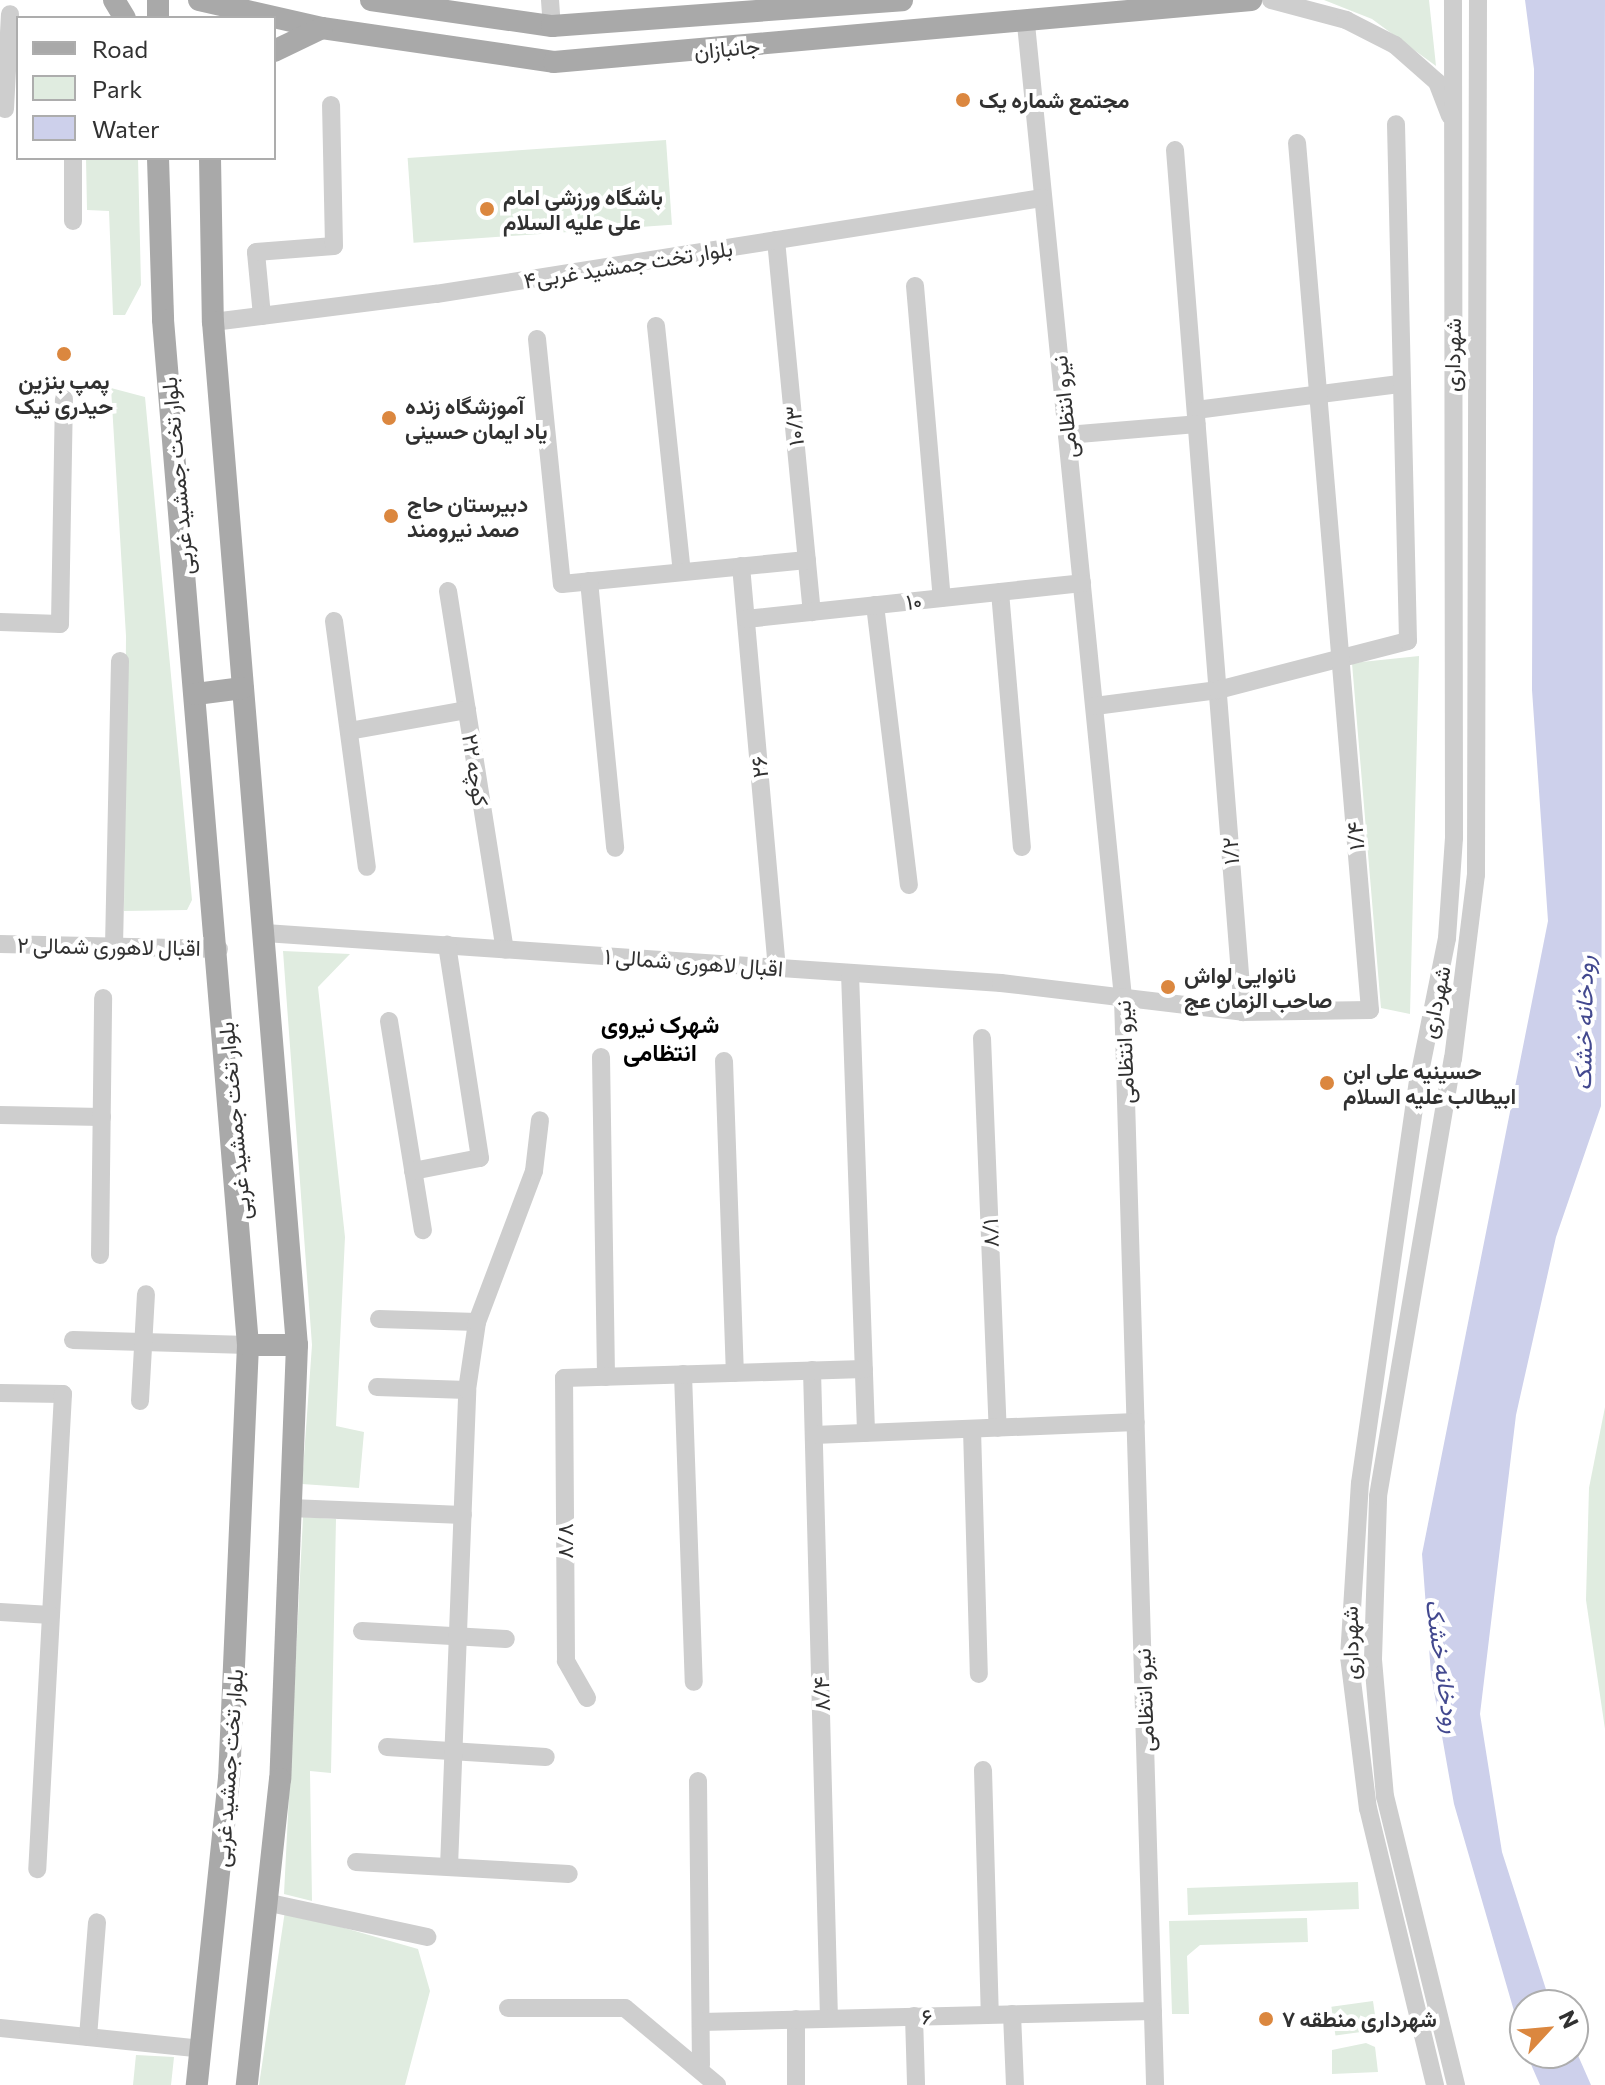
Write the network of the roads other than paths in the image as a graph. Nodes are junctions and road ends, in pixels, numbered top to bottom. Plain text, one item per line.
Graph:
1 (371, 0) edge
2 (550, 0) edge
3 (902, 0) edge
4 (1251, 0) edge
5 (1271, 0) edge
6 (1453, 0) edge
7 (1478, 0) edge
8 (204, 5) edge
9 (741, 12) junction
10 (10, 14) dead end
11 (260, 16) edge
12 (276, 19) edge
13 (1026, 24) junction
14 (552, 26) junction
15 (322, 28) junction
16 (744, 47) junction
17 (276, 50) edge
18 (331, 105) dead end
19 (8, 109) edge
20 (1396, 124) dead end
21 (1455, 129) junction
22 (1297, 143) dead end
23 (1175, 150) dead end
24 (73, 160) edge
25 (158, 160) edge
26 (210, 160) edge
27 (1042, 198) junction
28 (73, 221) dead end
29 (776, 240) junction
30 (915, 286) dead end
31 (262, 316) junction
32 (213, 322) junction
33 (656, 326) dead end
34 (537, 339) dead end
35 (1399, 384) junction
36 (1318, 395) junction
37 (64, 399) dead end
38 (1196, 417) junction
39 (1067, 435) junction
40 (807, 560) junction
41 (741, 566) junction
42 (682, 572) junction
43 (589, 581) junction
44 (1082, 583) junction
45 (448, 591) dead end
46 (1000, 592) junction
47 (942, 598) junction
48 (875, 605) junction
49 (812, 612) junction
50 (746, 619) junction
51 (334, 621) dead end
52 (0, 622) edge
53 (120, 661) dead end
54 (1340, 662) junction
55 (243, 688) junction
56 (1218, 690) junction
57 (196, 694) junction
58 (1095, 706) junction
59 (467, 710) junction
60 (349, 731) junction
61 (1022, 847) dead end
62 (615, 848) dead end
63 (367, 867) dead end
64 (909, 885) dead end
65 (265, 933) junction
66 (0, 944) edge
67 (447, 945) junction
68 (114, 947) junction
69 (219, 949) junction
70 (505, 949) junction
71 (777, 968) junction
72 (850, 973) junction
73 (103, 998) dead end
74 (1123, 998) junction
75 (1370, 1010) joint
76 (1243, 1012) junction
77 (389, 1021) dead end
78 (982, 1038) dead end
79 (601, 1057) dead end
80 (724, 1061) dead end
81 (0, 1115) edge
82 (102, 1117) junction
83 (540, 1120) dead end
84 (413, 1171) junction
85 (423, 1230) dead end
86 (100, 1255) dead end
87 (146, 1294) dead end
88 (379, 1319) dead end
89 (477, 1322) junction
90 (73, 1340) dead end
91 (143, 1342) junction
92 (248, 1345) junction
93 (297, 1345) junction
94 (864, 1369) junction
95 (812, 1370) junction
96 (735, 1373) junction
97 (683, 1374) junction
98 (606, 1377) junction
99 (377, 1387) dead end
100 (467, 1390) junction
101 (0, 1393) edge
102 (140, 1401) dead end
103 (1136, 1422) junction
104 (998, 1428) junction
105 (972, 1429) junction
106 (866, 1433) junction
107 (814, 1435) junction
108 (290, 1508) junction
109 (463, 1515) junction
110 (0, 1612) edge
111 (51, 1615) junction
112 (362, 1631) dead end
113 (458, 1636) junction
114 (506, 1639) dead end
115 (979, 1674) dead end
116 (694, 1682) dead end
117 (587, 1698) dead end
118 (387, 1747) dead end
119 (453, 1751) junction
120 (546, 1757) dead end
121 (983, 1770) dead end
122 (698, 1781) dead end
123 (356, 1862) dead end
124 (449, 1867) junction
125 (37, 1869) dead end
126 (569, 1874) dead end
127 (270, 1903) junction
128 (97, 1922) dead end
129 (427, 1937) dead end
130 (508, 2008) dead end
131 (1153, 2011) junction
132 (990, 2014) junction
133 (1012, 2014) junction
134 (914, 2016) junction
135 (829, 2018) junction
136 (796, 2019) junction
137 (701, 2022) junction
138 (0, 2028) edge
139 (88, 2037) junction
140 (202, 2049) junction
141 (701, 2065) junction
142 (197, 2085) edge
143 (247, 2085) edge
144 (717, 2085) edge
145 (796, 2085) edge
146 (916, 2085) edge
147 (1015, 2085) edge
148 (1155, 2085) edge
149 (1435, 2085) edge
150 (1456, 2085) edge

1 - 14 main road, جانبازان
2 - 14 street
3 - 9 main road, جانبازان
4 - 13 main road, جانبازان
5 - 21 street
6 - 21 street, شهرداری
7 - 150 street, شهرداری
8 - 11 main road, جانبازان
9 - 14 main road, جانبازان
9 - 16 street
10 - 19 street
12 - 15 main road, جانبازان
13 - 16 main road, جانبازان
13 - 27 street, نیرو انتظامی
15 - 16 main road, جانبازان
15 - 17 main road
18 - 31 street
20 - 35 street
21 - 149 street, شهرداری
22 - 36 street, ۱/۴
23 - 38 street, ۱/۲
24 - 28 street
25 - 57 main road, بلوار تخت جمشید غربی
26 - 32 main road
27 - 29 street, بلوار تخت جمشید غربی۴
27 - 39 street, نیرو انتظامی
29 - 31 street, بلوار تخت جمشید غربی۴
29 - 40 street, ۱۰/۳
30 - 47 street
31 - 32 street, بلوار تخت جمشید غربی۴
32 - 55 main road
33 - 42 street
34 - 43 street
35 - 36 street
35 - 54 street
36 - 38 street
36 - 54 street, ۱/۴
37 - 52 street
38 - 39 street
38 - 56 street, ۱/۲
39 - 44 street, نیرو انتظامی
40 - 41 street
40 - 49 street, ۱۰/۳
41 - 42 street
41 - 50 street, ۲۶
42 - 43 street
43 - 62 street
44 - 46 street, ۱۰
44 - 58 street, نیرو انتظامی
45 - 59 street, کوچه ۲۲
46 - 47 street, ۱۰
46 - 61 street
47 - 48 street, ۱۰
48 - 49 street, ۱۰
48 - 64 street
49 - 50 street, ۱۰
50 - 71 street, ۲۶
51 - 60 street
53 - 68 street
54 - 56 street
54 - 75 street, ۱/۴
55 - 57 main road
55 - 65 main road
56 - 58 street
56 - 76 street, ۱/۲
57 - 69 main road, بلوار تخت جمشید غربی
58 - 74 street, نیرو انتظامی
59 - 60 street
59 - 70 street, کوچه ۲۲
60 - 63 street
65 - 67 street, اقبال لاهوری شمالی ۱
65 - 93 main road
66 - 68 street, اقبال لاهوری شمالی ۲
67 - 70 street, اقبال لاهوری شمالی ۱
67 - 84 street
68 - 69 street, اقبال لاهوری شمالی ۲
69 - 92 main road, بلوار تخت جمشید غربی
70 - 71 street, اقبال لاهوری شمالی ۱
71 - 72 street, اقبال لاهوری شمالی ۱
72 - 74 street, اقبال لاهوری شمالی ۱
72 - 94 street
73 - 82 street
74 - 76 street, اقبال لاهوری شمالی ۱
74 - 103 street, نیرو انتظامی
75 - 76 street, اقبال لاهوری شمالی ۱
77 - 84 street
78 - 104 street, ۸/۱
79 - 98 street
80 - 96 street
81 - 82 street
82 - 86 street
83 - 89 street
84 - 85 street
87 - 91 street
88 - 89 street
89 - 100 street
90 - 91 street
91 - 92 street
91 - 102 street
92 - 93 main road
92 - 140 main road, بلوار تخت جمشید غربی
93 - 108 main road
94 - 95 street
94 - 106 street
95 - 96 street
95 - 107 street, ۸/۴
96 - 97 street
97 - 98 street
97 - 116 street
98 - 117 street, ۸/۸
99 - 100 street
100 - 109 street
101 - 111 street
103 - 104 street
103 - 131 street, نیرو انتظامی
104 - 105 street
105 - 106 street
105 - 115 street
106 - 107 street
107 - 135 street, ۸/۴
108 - 109 street
108 - 127 main road
109 - 113 street
110 - 111 street
111 - 125 street
112 - 113 street
113 - 114 street
113 - 119 street
118 - 119 street
119 - 120 street
119 - 124 street
121 - 132 street
122 - 137 street
123 - 124 street
124 - 126 street
127 - 129 street
127 - 143 main road
128 - 139 street
130 - 141 street
131 - 133 street, ۶
131 - 148 street, نیرو انتظامی
132 - 133 street, ۶
132 - 134 street, ۶
133 - 147 street
134 - 135 street, ۶
134 - 146 street
135 - 136 street, ۶
136 - 137 street, ۶
136 - 145 street
137 - 141 street
138 - 139 street
139 - 140 street
140 - 142 main road, بلوار تخت جمشید غربی
141 - 144 street

